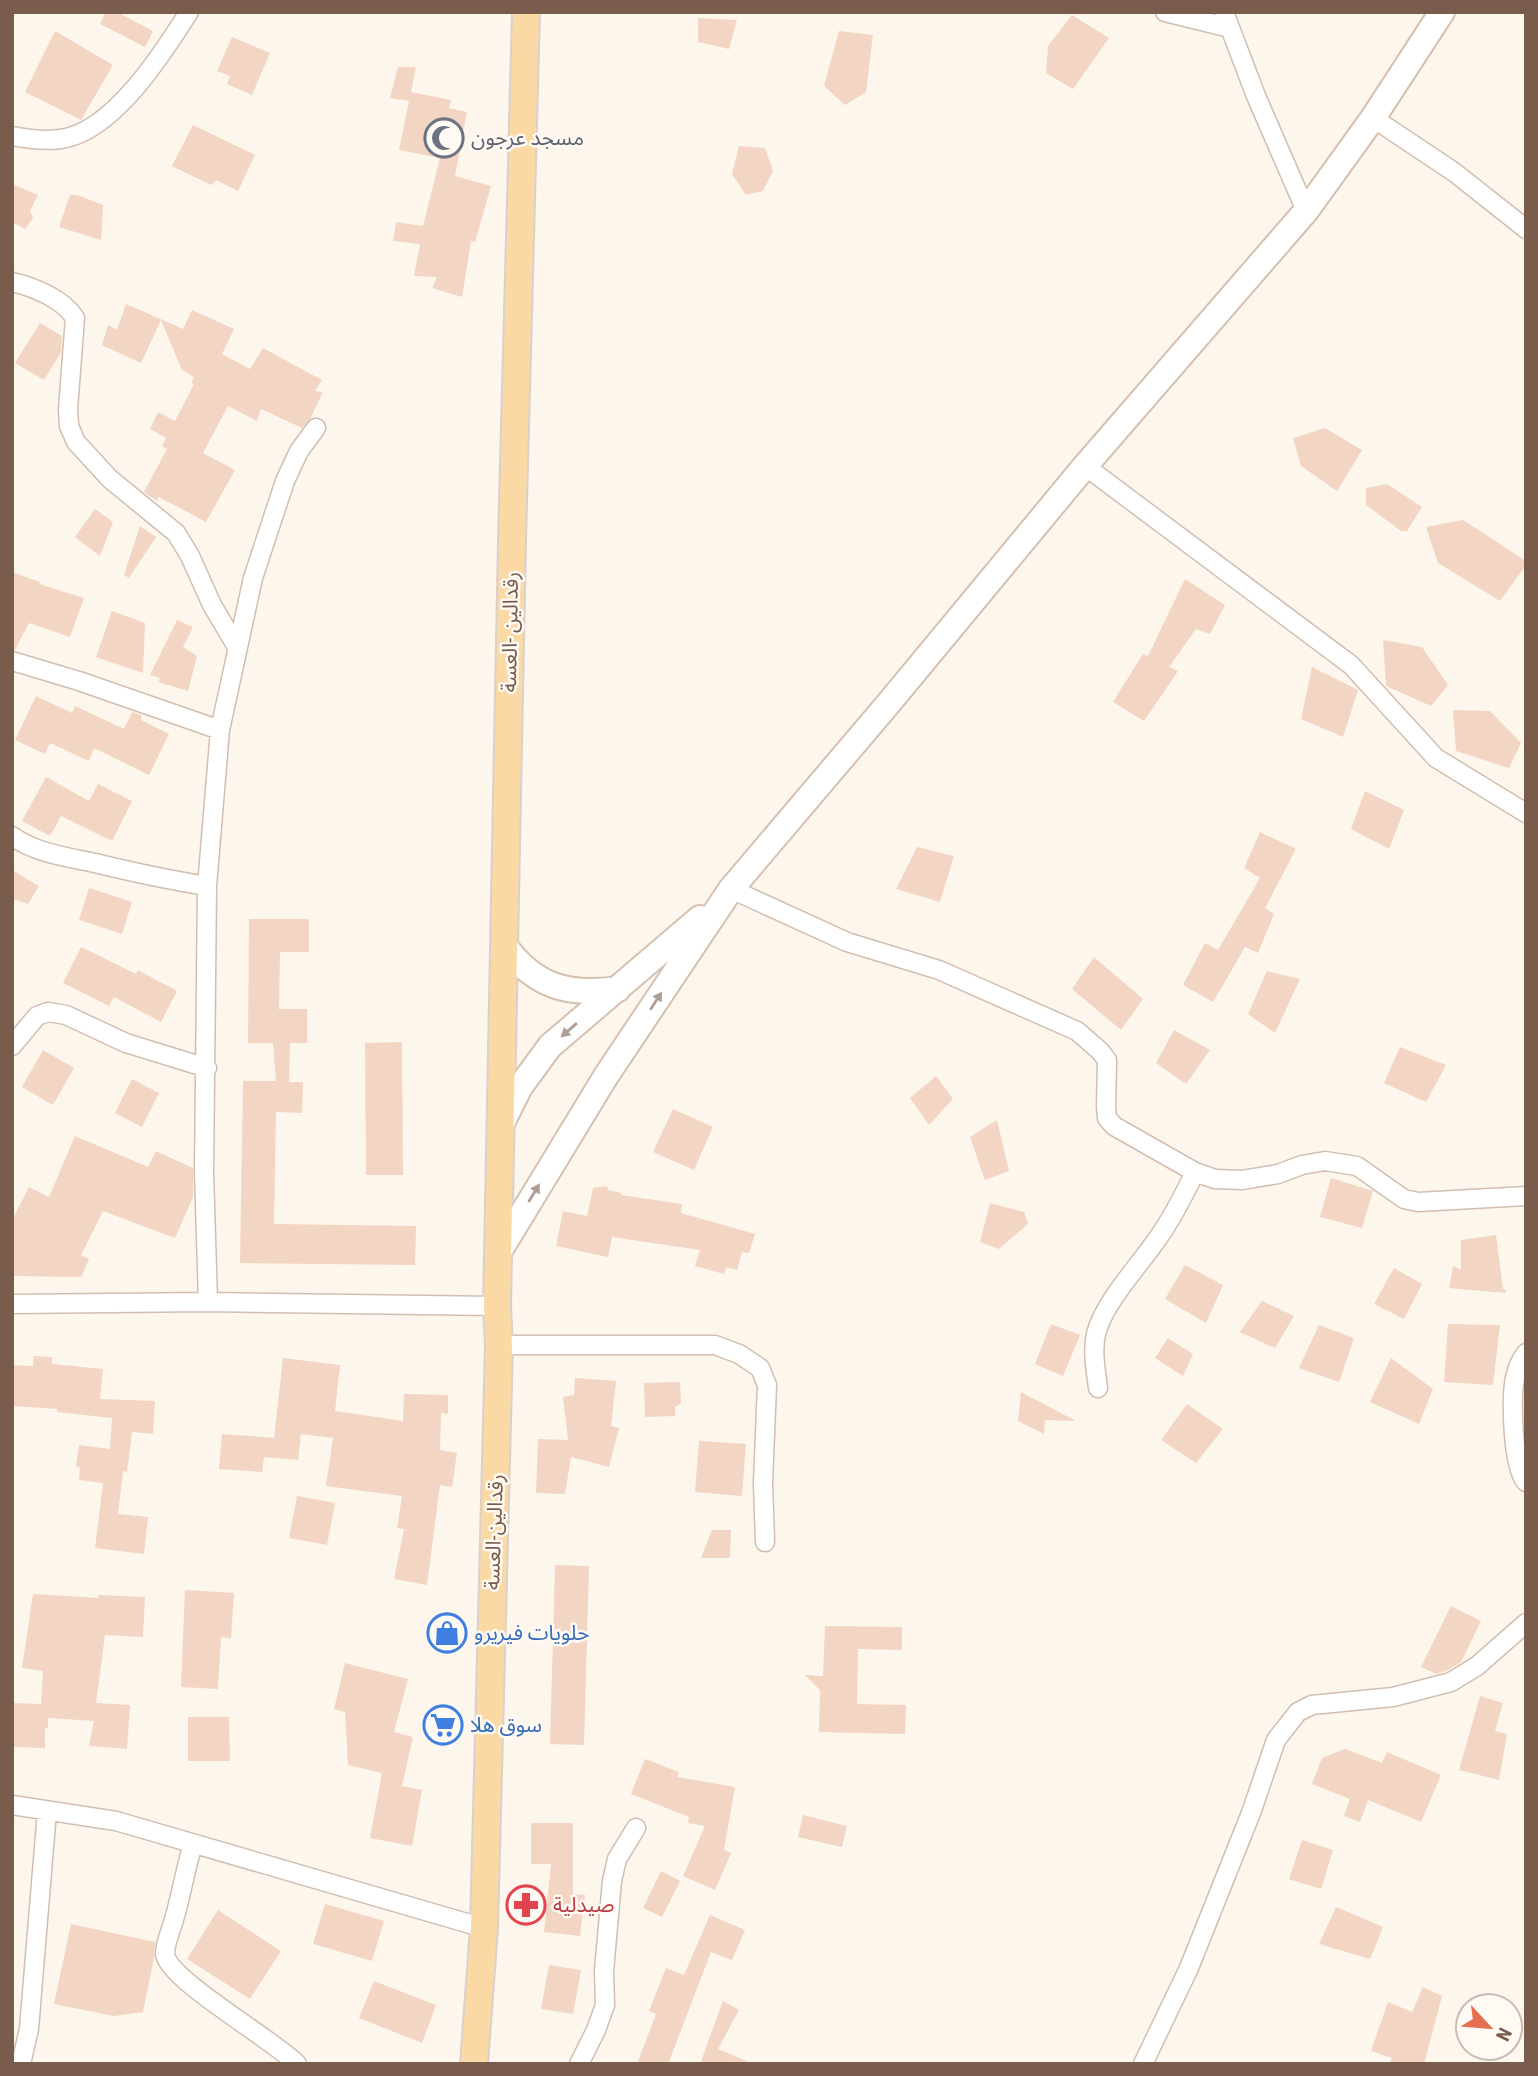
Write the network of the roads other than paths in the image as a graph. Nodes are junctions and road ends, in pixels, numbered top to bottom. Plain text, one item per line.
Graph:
1 (189, 12) edge
2 (526, 12) edge
3 (1165, 12) edge
4 (1442, 12) edge
5 (1227, 20) edge
6 (1373, 118) junction
7 (12, 136) edge
8 (1306, 211) junction
9 (1526, 229) edge
10 (12, 282) edge
11 (316, 428) dead end
12 (1085, 466) junction
13 (237, 647) junction
14 (12, 661) edge
15 (220, 730) junction
16 (1526, 813) edge
17 (12, 836) edge
18 (207, 886) junction
19 (731, 889) junction
20 (505, 946) junction
21 (619, 989) junction
22 (12, 1046) edge
23 (207, 1068) junction
24 (500, 1127) junction
25 (1195, 1172) junction
26 (1526, 1196) edge
27 (499, 1252) junction
28 (208, 1302) junction
29 (12, 1304) edge
30 (497, 1306) junction
31 (499, 1345) junction
32 (1526, 1353) edge
33 (1098, 1388) dead end
34 (1526, 1482) edge
35 (765, 1542) dead end
36 (1526, 1623) edge
37 (12, 1805) edge
38 (47, 1811) junction
39 (636, 1828) dead end
40 (193, 1844) junction
41 (484, 1928) junction
42 (21, 2064) edge
43 (297, 2064) edge
44 (474, 2064) edge
45 (579, 2064) edge
46 (1143, 2064) edge

1 - 7 street
2 - 20 main road, رقدالين -العسة
3 - 5 street
4 - 6 street
5 - 8 street
6 - 8 street
6 - 9 street
8 - 12 street
10 - 13 street
11 - 13 street
12 - 16 street
12 - 19 street
13 - 15 street
14 - 15 street
15 - 18 street
17 - 18 street
18 - 23 street
19 - 21 street
19 - 25 street
27 -> 19 street
20 - 21 street
20 - 24 main road, رقدالين -العسة
21 -> 24 street
22 - 23 street
23 - 28 street
24 - 27 main road, رقدالين -العسة
25 - 26 street
25 - 33 street
27 - 30 main road, رقدالين-العسة
28 - 29 street
28 - 30 street
30 - 31 main road, رقدالين-العسة
31 - 35 street
31 - 41 main road, رقدالين-العسة
32 - 34 street
36 - 46 street
37 - 38 street
38 - 40 street
38 - 42 street
39 - 45 street
40 - 41 street
40 - 43 street
41 - 44 main road, رقدالين-العسة

